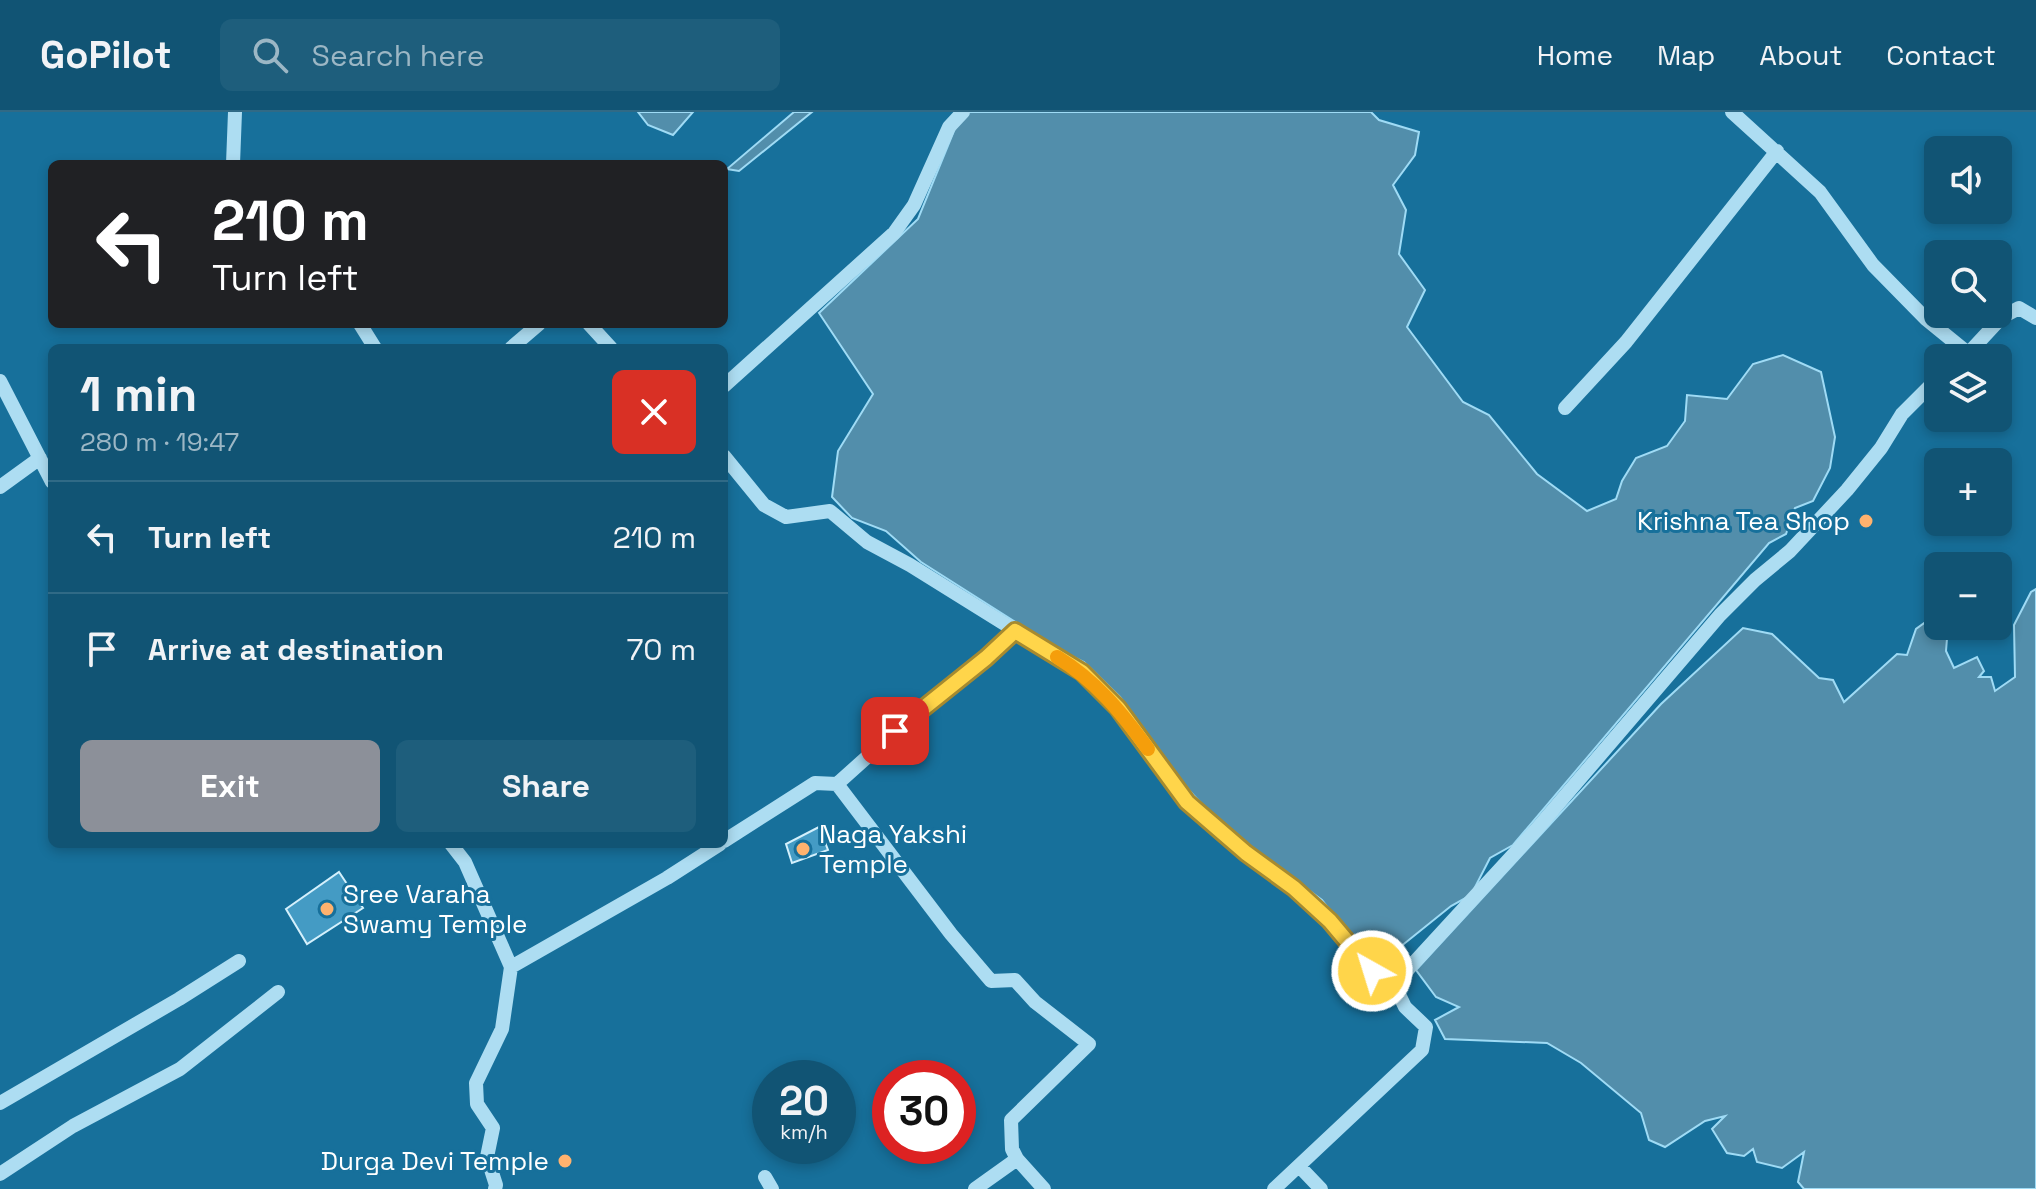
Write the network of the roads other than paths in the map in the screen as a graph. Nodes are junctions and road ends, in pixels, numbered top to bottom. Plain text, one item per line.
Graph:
1 (235, 112) edge
2 (963, 112) edge
3 (1732, 112) edge
4 (1777, 151) junction
5 (233, 160) edge
6 (2036, 318) edge
7 (534, 328) edge
8 (593, 328) edge
9 (516, 344) edge
10 (607, 344) edge
11 (1954, 344) edge
12 (1978, 344) edge
13 (0, 381) edge
14 (728, 382) edge
15 (1924, 392) edge
16 (1565, 408) dead end
17 (40, 458) junction
18 (728, 461) edge
19 (48, 476) edge
20 (0, 487) edge
21 (1015, 631) junction
22 (837, 784) junction
23 (728, 839) edge
24 (454, 848) edge
25 (714, 848) edge
26 (239, 961) dead end
27 (511, 967) junction
28 (1395, 986) junction
29 (278, 992) dead end
30 (0, 1103) edge
31 (1017, 1159) junction
32 (1299, 1166) junction
33 (0, 1174) edge
34 (495, 1189) edge
35 (975, 1189) edge
36 (1044, 1189) edge
37 (1274, 1189) edge
38 (1321, 1189) edge

1 - 5 street
2 - 14 street
3 - 4 street
4 - 11 street
4 - 16 street
6 - 12 street
7 - 9 street
8 - 10 street
13 - 17 street
15 - 28 street
17 - 19 street
17 - 20 street
18 - 21 street
21 - 22 street
21 - 28 street
22 - 23 street
22 - 31 street
24 - 27 street
25 - 27 street
26 - 30 street
27 - 34 street
28 - 32 street
29 - 33 street
31 - 35 street
31 - 36 street
32 - 37 street
32 - 38 street

